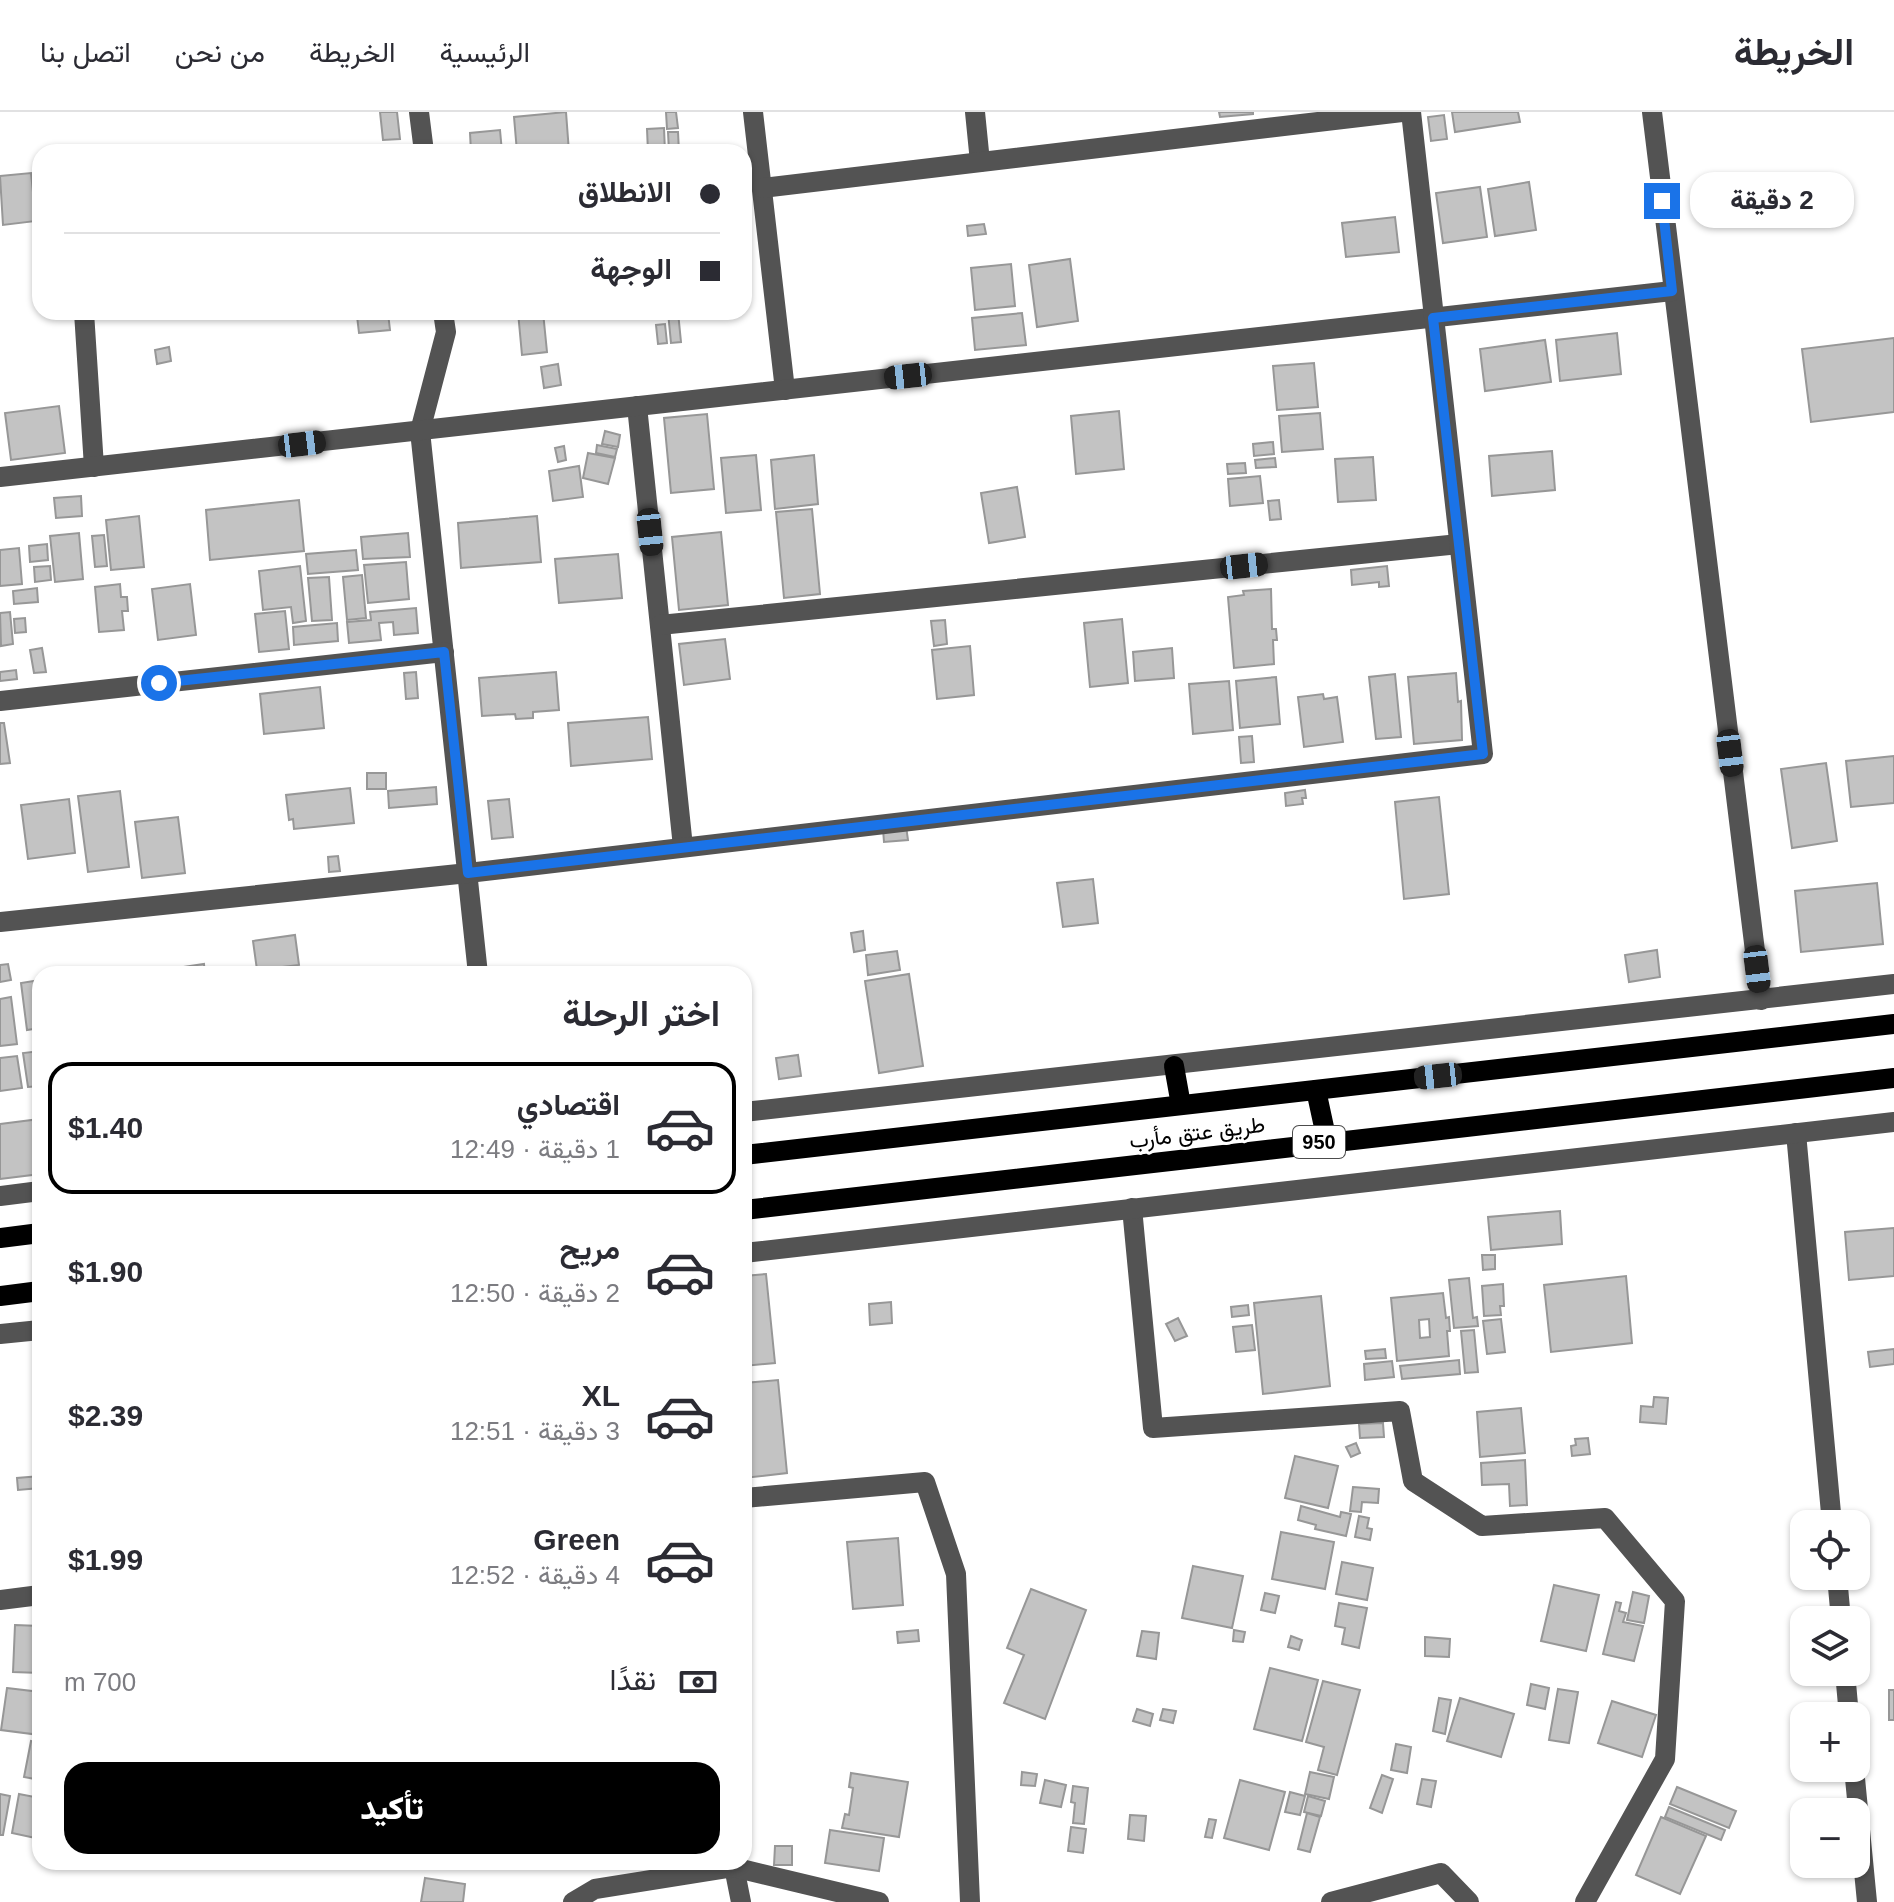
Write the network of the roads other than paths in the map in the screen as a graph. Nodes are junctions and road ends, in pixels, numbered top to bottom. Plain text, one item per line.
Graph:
1 (419, 112) edge
2 (753, 112) edge
3 (975, 112) edge
4 (1402, 112) edge
5 (1411, 112) edge
6 (1652, 112) edge
7 (420, 144) edge
8 (980, 162) junction
9 (762, 188) junction
10 (1672, 291) junction
11 (1433, 318) junction
12 (85, 320) edge
13 (444, 320) edge
14 (785, 390) junction
15 (637, 406) junction
16 (420, 431) junction
17 (94, 467) junction
18 (0, 477) edge
19 (1459, 544) junction
20 (660, 625) junction
21 (444, 652) junction
22 (0, 701) edge
23 (683, 847) junction
24 (468, 873) junction
25 (0, 922) edge
26 (477, 966) edge
27 (1894, 984) edge
28 (1761, 1000) junction
29 (1894, 1024) edge
30 (1174, 1066) junction
31 (1894, 1078) edge
32 (1316, 1090) junction
33 (1181, 1105) junction
34 (752, 1111) edge
35 (1894, 1122) edge
36 (1796, 1133) junction
37 (1327, 1141) junction
38 (752, 1154) edge
39 (32, 1192) edge
40 (0, 1196) edge
41 (1132, 1208) junction
42 (752, 1209) edge
43 (32, 1234) edge
44 (0, 1238) edge
45 (752, 1252) edge
46 (32, 1292) edge
47 (0, 1296) edge
48 (32, 1331) edge
49 (0, 1334) edge
50 (752, 1497) edge
51 (1831, 1510) edge
52 (32, 1596) edge
53 (0, 1600) edge
54 (1855, 1782) edge
55 (704, 1870) edge
56 (734, 1870) edge
57 (752, 1870) edge
58 (573, 1902) edge
59 (741, 1902) edge
60 (879, 1902) edge
61 (970, 1902) edge
62 (1331, 1902) edge
63 (1469, 1902) edge
64 (1585, 1902) edge
65 (1867, 1902) edge

1 - 7 street
2 - 9 street
3 - 8 street
4 - 8 street
5 - 11 street
6 - 10 street
8 - 9 street
9 - 14 street
10 - 11 street
10 - 28 street
11 - 14 street
11 - 19 street
12 - 17 street
13 - 16 street
14 - 15 street
15 - 16 street
15 - 20 street
16 - 17 street
16 - 21 street
17 - 18 street
19 - 20 street
19 - 23 street
20 - 23 street
21 - 22 street
21 - 24 street
23 - 24 street
24 - 25 street
24 - 26 street
27 - 28 street
28 - 30 street
29 - 32 main road, طريق عتق مأرب
30 - 33 main road
30 - 34 street
31 - 37 main road, طريق عتق مأرب / 950
32 - 33 main road, طريق عتق مأرب
32 - 37 main road
33 - 38 main road, طريق عتق مأرب
35 - 36 street
36 - 41 street
36 - 51 street
37 - 42 main road, طريق عتق مأرب / 950
39 - 40 street
41 - 45 street
41 - 64 street
43 - 44 main road
46 - 47 main road
48 - 49 street
50 - 61 street
52 - 53 street
54 - 65 street
55 - 58 street
56 - 59 street
57 - 60 street
62 - 63 street

